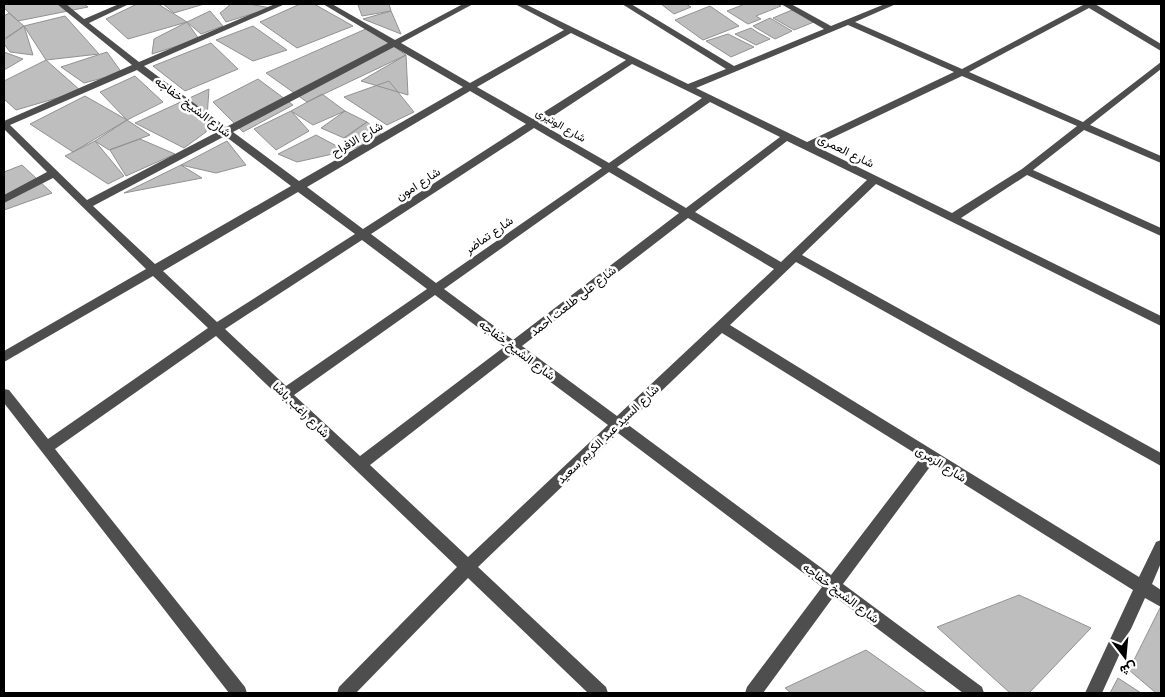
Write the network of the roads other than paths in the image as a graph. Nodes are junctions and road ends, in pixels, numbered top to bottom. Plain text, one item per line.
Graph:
1 (61, 4) edge
2 (125, 4) edge
3 (281, 4) edge
4 (327, 4) edge
5 (469, 4) edge
6 (519, 4) edge
7 (626, 4) edge
8 (785, 4) edge
9 (892, 4) edge
10 (1090, 4) edge
11 (84, 22) junction
12 (848, 22) junction
13 (831, 29) junction
14 (571, 30) junction
15 (394, 43) junction
16 (1161, 48) edge
17 (632, 60) junction
18 (1161, 64) edge
19 (138, 66) junction
20 (733, 69) junction
21 (962, 72) junction
22 (471, 87) junction
23 (689, 87) junction
24 (709, 98) junction
25 (4, 124) edge
26 (533, 124) junction
27 (1084, 126) junction
28 (226, 132) junction
29 (787, 136) junction
30 (806, 146) junction
31 (1161, 160) edge
32 (609, 168) junction
33 (1026, 171) junction
34 (54, 173) junction
35 (875, 179) junction
36 (300, 186) junction
37 (4, 199) edge
38 (86, 205) junction
39 (688, 213) junction
40 (953, 218) junction
41 (1161, 232) edge
42 (363, 234) junction
43 (795, 256) junction
44 (782, 268) junction
45 (155, 270) junction
46 (436, 289) junction
47 (1161, 320) edge
48 (721, 326) junction
49 (216, 329) junction
50 (514, 347) junction
51 (4, 357) edge
52 (4, 394) edge
53 (285, 394) junction
54 (618, 425) junction
55 (46, 448) junction
56 (929, 457) junction
57 (1161, 460) edge
58 (359, 465) junction
59 (1161, 547) edge
60 (467, 568) junction
61 (833, 586) junction
62 (1142, 588) junction
63 (1161, 599) edge
64 (239, 693) edge
65 (345, 693) edge
66 (600, 693) edge
67 (754, 693) edge
68 (976, 693) edge
69 (1093, 693) edge

1 - 11 street, شارع الشيخ خفاجه
2 - 11 street
3 - 19 street
4 - 15 street, شارع الوتيرى
5 - 15 street
6 - 14 street, شارع العمرى
7 - 20 street
8 - 13 street
9 - 12 street
10 - 16 street
10 - 21 street
11 - 19 street, شارع الشيخ خفاجه
12 - 13 street
12 - 21 street
13 - 20 street
14 - 17 street, شارع العمرى
14 - 22 street, شارع الافراح
15 - 22 street, شارع الوتيرى
15 - 28 street
17 - 23 street, شارع العمرى
17 - 26 street, شارع امون
18 - 27 street
19 - 25 street
19 - 28 street, شارع الشيخ خفاجه
20 - 23 street
21 - 27 street
21 - 30 street
22 - 26 street, شارع الوتيرى
22 - 36 street, شارع الافراح
23 - 24 street, شارع العمرى
24 - 29 street, شارع العمرى
24 - 32 street, شارع تماضر
25 - 34 street, شارع راغب باشا
26 - 32 street, شارع الوتيرى
26 - 42 street, شارع امون
27 - 31 street
27 - 33 street
28 - 36 street, شارع الشيخ خفاجه
28 - 38 street
29 - 30 street, شارع العمرى
29 - 39 street, شارع على طلعت احمد
30 - 35 street, شارع العمرى
32 - 39 street, شارع الوتيرى
32 - 46 street, شارع تماضر
33 - 40 street
33 - 41 street
34 - 37 street
34 - 38 street, شارع راغب باشا
35 - 40 street, شارع العمرى
35 - 43 street, شارع السيد عبد الكريم سعيد
36 - 42 street, شارع الشيخ خفاجه
36 - 45 street, شارع الافراح
38 - 45 street, شارع راغب باشا
39 - 44 street, شارع الوتيرى
39 - 50 street, شارع على طلعت احمد
40 - 47 street, شارع العمرى
42 - 46 street, شارع الشيخ خفاجه
42 - 49 street, شارع امون
43 - 44 street, شارع السيد عبد الكريم سعيد
43 - 57 street
44 - 48 street, شارع السيد عبد الكريم سعيد
45 - 49 street, شارع راغب باشا
45 - 51 street, شارع الافراح
46 - 50 street, شارع الشيخ خفاجه
46 - 53 street, شارع تماضر
48 - 54 street, شارع السيد عبد الكريم سعيد
48 - 56 street, شارع الزمرى
49 - 53 street, شارع راغب باشا
49 - 55 street, شارع امون
50 - 54 street, شارع الشيخ خفاجه
50 - 58 street, شارع على طلعت احمد
52 - 55 street
53 - 58 street, شارع راغب باشا
54 - 60 street, شارع السيد عبد الكريم سعيد
54 - 61 street, شارع الشيخ خفاجه
55 - 64 street
56 - 61 street
56 - 62 street, شارع الزمرى
58 - 60 street, شارع راغب باشا
59 - 62 street
60 - 65 street, شارع السيد عبد الكريم سعيد
60 - 66 street, شارع راغب باشا
61 - 67 street
61 - 68 street, شارع الشيخ خفاجه
62 - 63 street, شارع الزمرى
62 - 69 street

